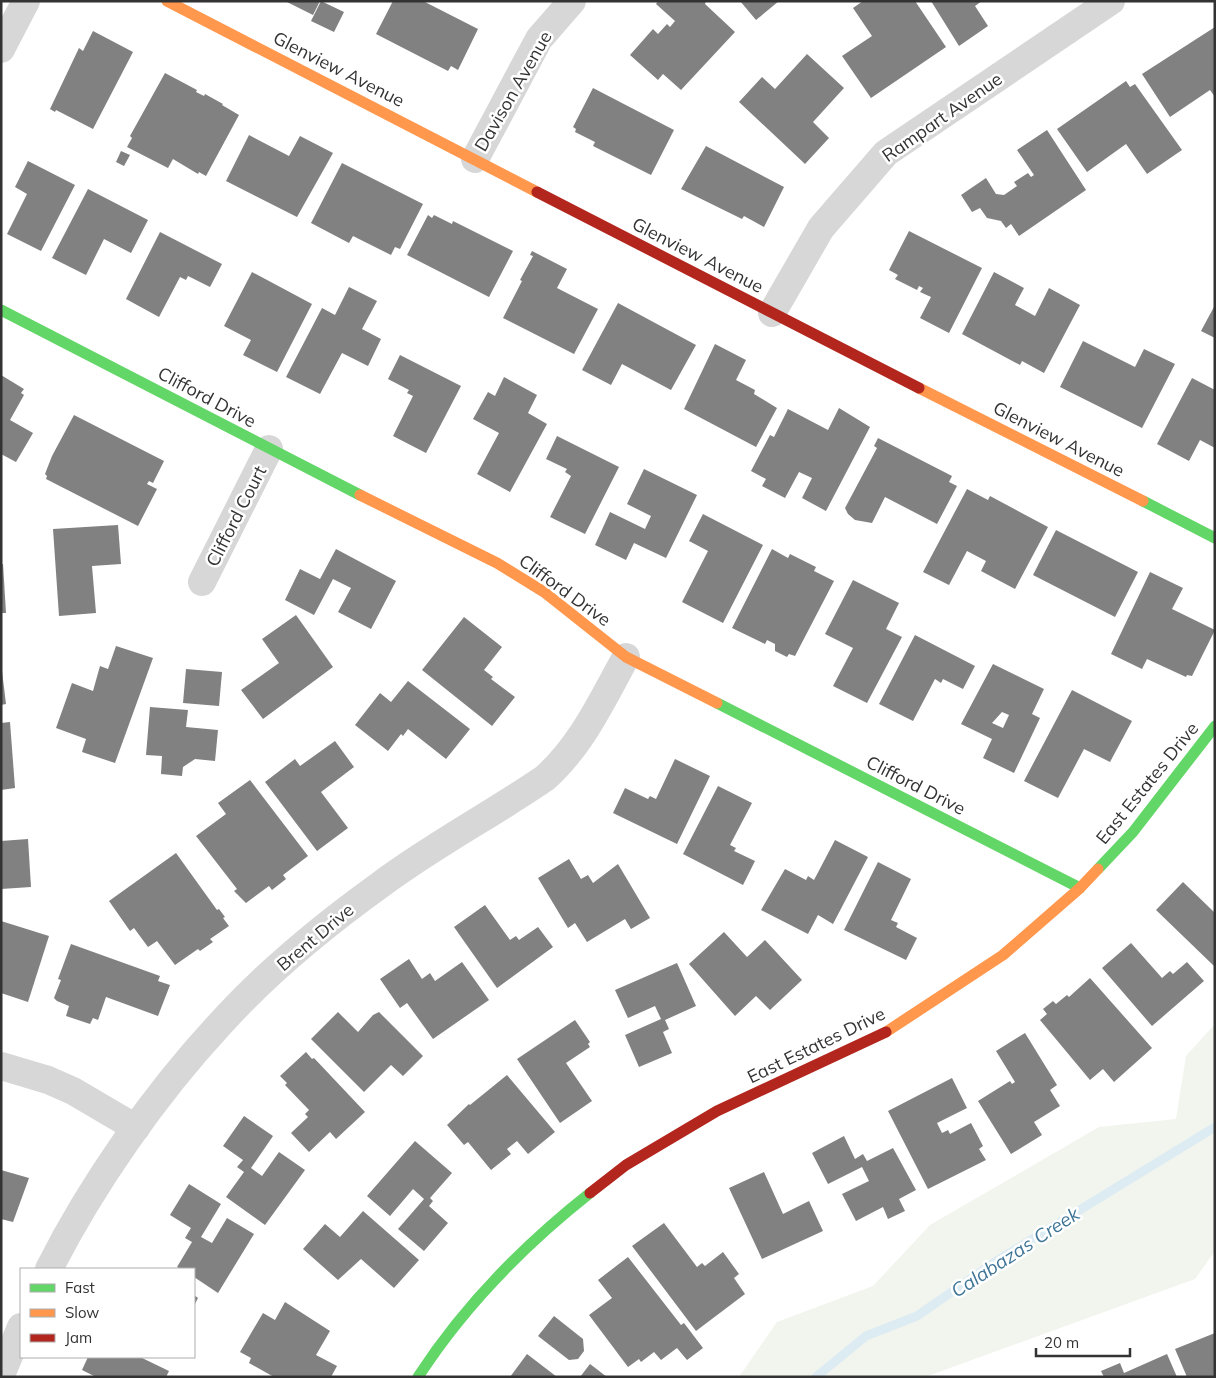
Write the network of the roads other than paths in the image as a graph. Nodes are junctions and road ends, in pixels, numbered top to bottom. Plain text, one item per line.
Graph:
1 (26, 1) edge
2 (572, 1) edge
3 (1111, 1) edge
4 (174, 3) edge
5 (1, 49) edge
6 (475, 159) junction
7 (1, 310) edge
8 (772, 313) junction
9 (269, 449) junction
10 (1215, 538) edge
11 (202, 582) dead end
12 (626, 657) junction
13 (1215, 726) edge
14 (1080, 888) junction
15 (1, 1066) edge
16 (136, 1128) junction
17 (50, 1268) edge
18 (20, 1329) edge
19 (1, 1375) edge
20 (418, 1377) edge

1 - 5 street
2 - 6 street, Davison Avenue
3 - 8 street, Rampart Avenue
4 - 6 street, Glenview Avenue
6 - 8 street, Glenview Avenue
7 - 9 street, Clifford Drive
8 - 10 street, Glenview Avenue
9 - 11 street, Clifford Court
9 - 12 street, Clifford Drive
12 - 14 street, Clifford Drive
12 - 16 street, Brent Drive
13 - 14 street, East Estates Drive
14 - 20 street, East Estates Drive
15 - 16 street
16 - 17 street, Brent Drive
18 - 19 street

